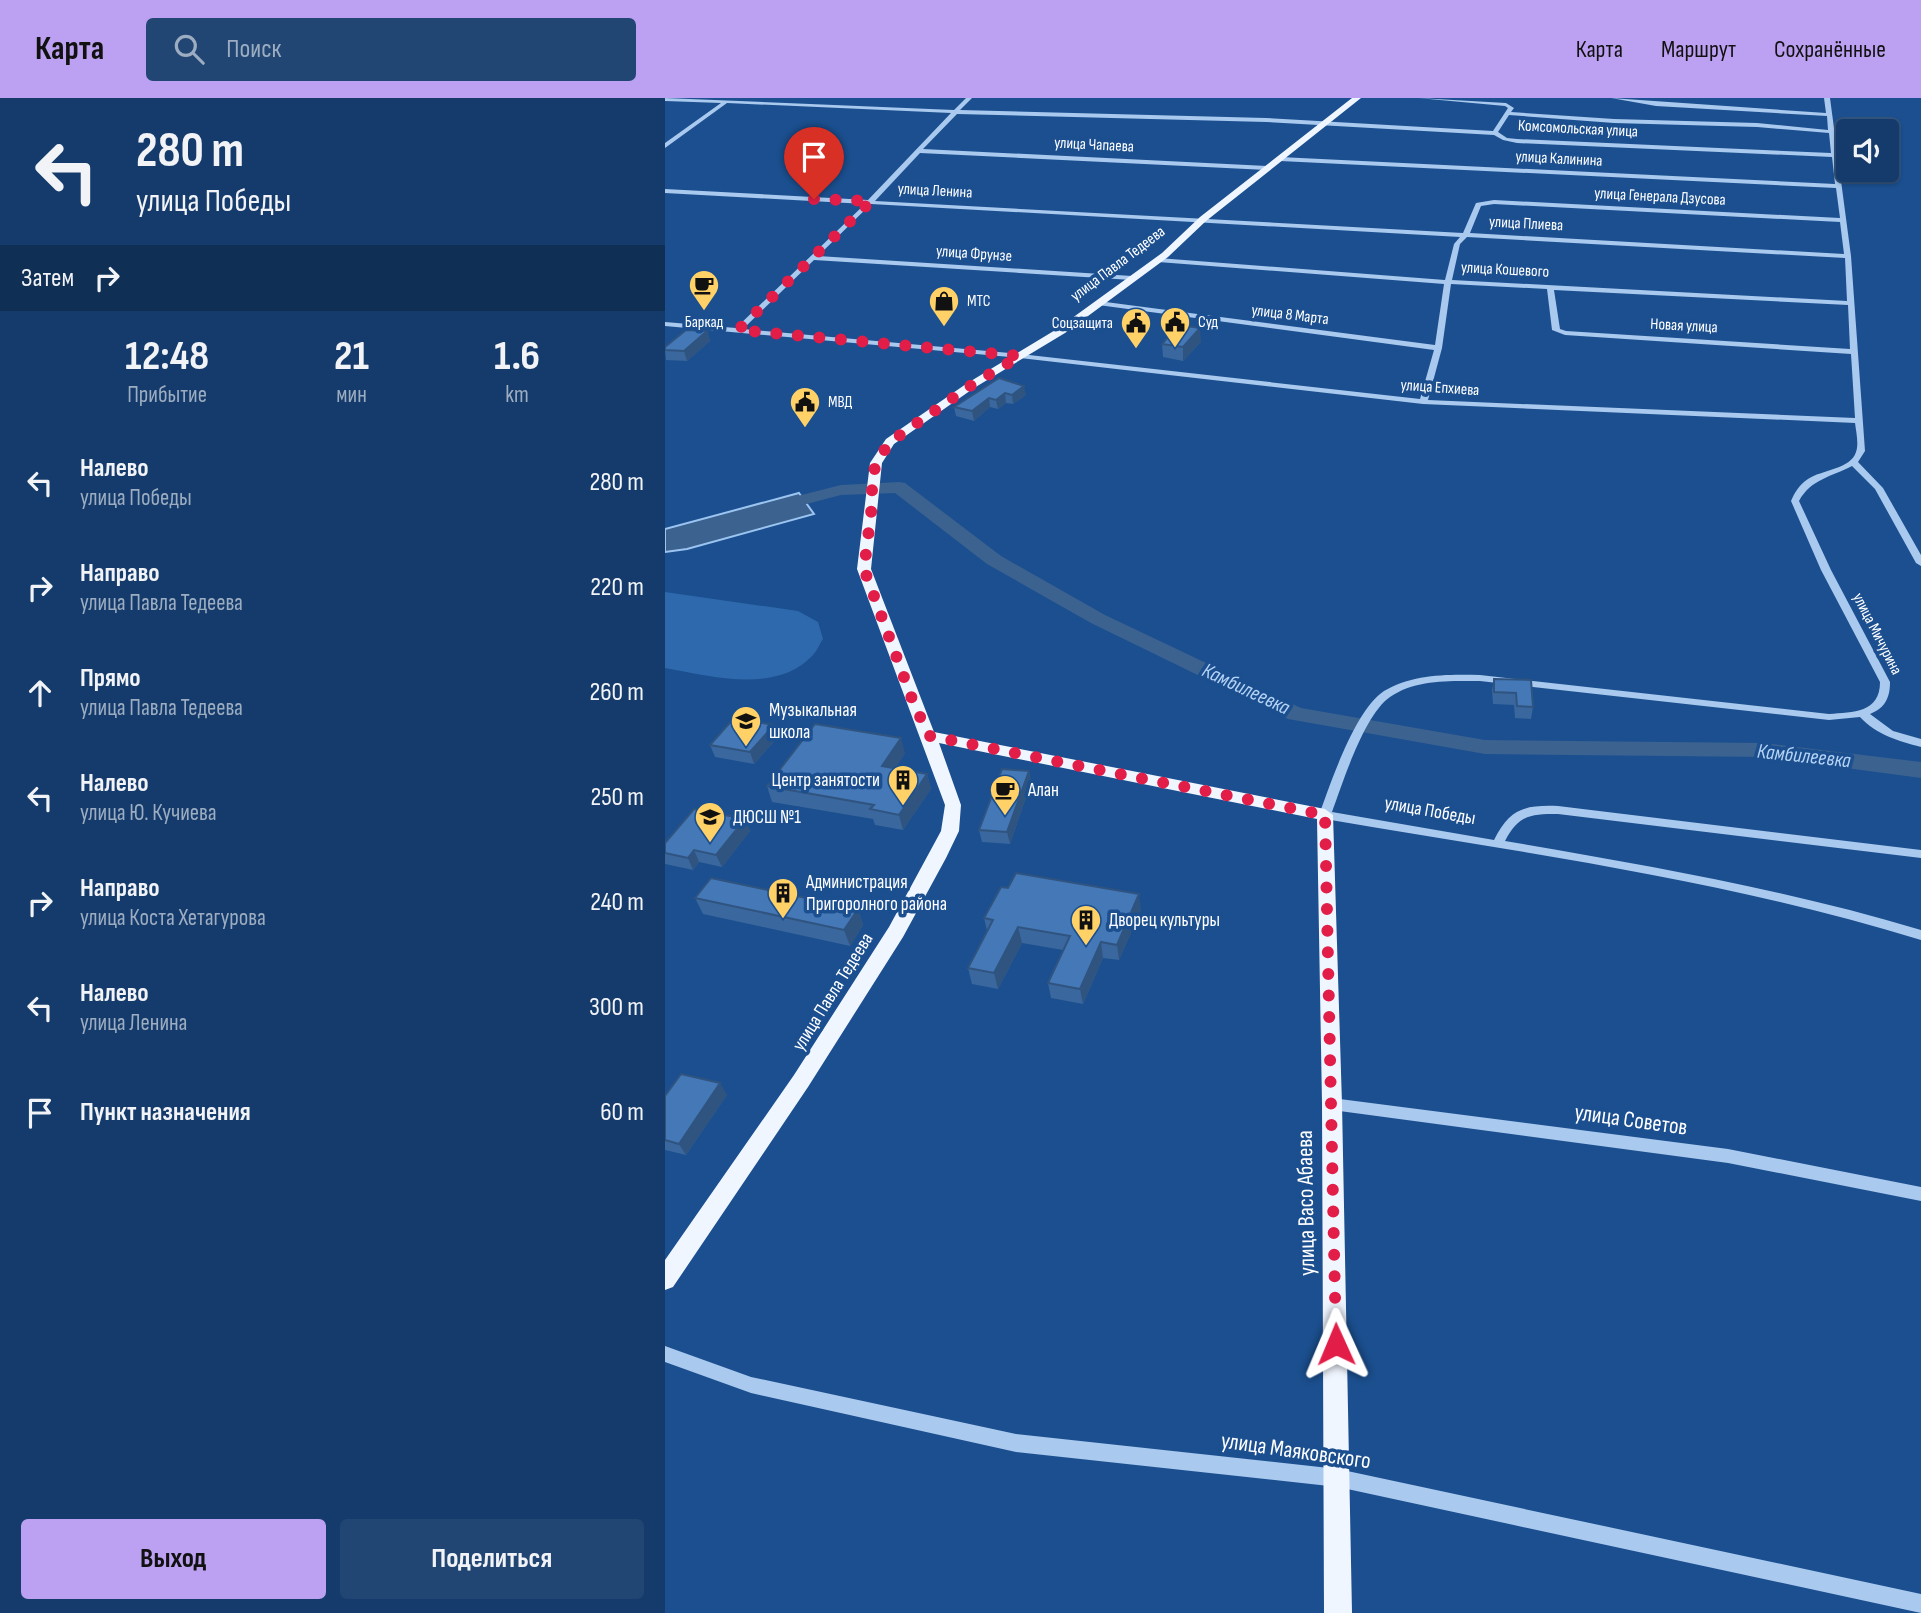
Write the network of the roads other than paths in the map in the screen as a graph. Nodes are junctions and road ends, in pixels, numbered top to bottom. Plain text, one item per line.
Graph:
1 (969, 98) edge
2 (1357, 98) edge
3 (1421, 98) edge
4 (1614, 98) edge
5 (1827, 98) edge
6 (665, 99) edge
7 (729, 100) edge
8 (956, 112) junction
9 (1507, 113) junction
10 (1830, 115) junction
11 (1324, 123) junction
12 (1831, 132) junction
13 (1496, 133) junction
14 (665, 146) edge
15 (920, 151) junction
16 (1834, 155) junction
17 (1280, 159) junction
18 (1267, 168) junction
19 (1838, 186) junction
20 (665, 191) edge
21 (871, 201) junction
22 (1478, 204) joint
23 (1203, 219) junction
24 (1841, 220) junction
25 (1466, 234) junction
26 (1848, 256) junction
27 (814, 258) junction
28 (1158, 260) junction
29 (1132, 278) junction
30 (1448, 282) junction
31 (1550, 286) junction
32 (1098, 303) junction
33 (1851, 303) junction
34 (665, 324) edge
35 (738, 330) junction
36 (1438, 348) junction
37 (1855, 352) junction
38 (1020, 356) junction
39 (1423, 402) junction
40 (1860, 421) junction
41 (1853, 462) junction
42 (1921, 563) edge
43 (1369, 714) joint
44 (1863, 714) junction
45 (930, 736) junction
46 (1921, 743) edge
47 (1333, 794) joint
48 (1325, 815) junction
49 (1498, 844) junction
50 (1921, 854) edge
51 (1921, 935) edge
52 (1332, 1104) junction
53 (1921, 1194) edge
54 (665, 1279) edge
55 (665, 1354) edge
56 (1338, 1478) junction
57 (1921, 1604) edge
58 (1339, 1613) edge

1 - 8 street
2 - 11 main road, улица Павла Тедеева
3 - 9 street
4 - 10 street
5 - 10 street
6 - 7 street, Комсомольская улица
7 - 8 street, Комсомольская улица
7 - 14 street
8 - 11 street, Комсомольская улица
8 - 15 street
9 - 12 street
9 - 13 street
10 - 12 street
11 - 13 street, Комсомольская улица
11 - 17 main road, улица Павла Тедеева
12 - 16 street
13 - 16 street, Комсомольская улица
15 - 18 street, улица Чапаева
15 - 21 street
16 - 19 street
17 - 18 main road, улица Павла Тедеева
17 - 19 street, улица Калинина
18 - 23 main road, улица Павла Тедеева
19 - 24 street
20 - 21 street, улица Ленина
21 - 23 street, улица Ленина
21 - 27 street
22 - 24 street, улица Генерала Дзусова
22 - 25 street
23 - 25 street, улица Плиева
23 - 28 main road, улица Павла Тедеева
24 - 26 street
25 - 26 street, улица Плиева
25 - 30 street
26 - 33 street
27 - 29 street, улица Фрунзе
27 - 35 street
28 - 29 main road, улица Павла Тедеева
28 - 30 street, улица Кошевого
29 - 32 main road, улица Павла Тедеева
30 - 31 street, улица Кошевого
30 - 36 street
31 - 33 street, улица Кошевого
31 - 37 street, Новая улица
32 - 36 street, улица 8 Марта
32 - 38 main road, улица Павла Тедеева
33 - 37 street
34 - 35 street, улица Епхиева
35 - 38 street, улица Епхиева
36 - 39 street
37 - 40 street
38 - 39 street, улица Епхиева
38 - 45 main road, улица Павла Тедеева
39 - 40 street, улица Епхиева
40 - 41 street
41 - 42 street
41 - 44 street, улица Мичурина
43 - 44 street
43 - 47 street
44 - 46 street
45 - 48 main road, улица Победы
45 - 54 main road, улица Павла Тедеева
47 - 48 street, улица Васо Абаева
48 - 49 street, улица Победы
48 - 52 main road, улица Васо Абаева
49 - 50 street
49 - 51 street, улица Победы
52 - 53 street, улица Советов
52 - 56 main road, улица Васо Абаева
55 - 56 street, улица Маяковского
56 - 57 street, улица Маяковского
56 - 58 main road, улица Васо Абаева

